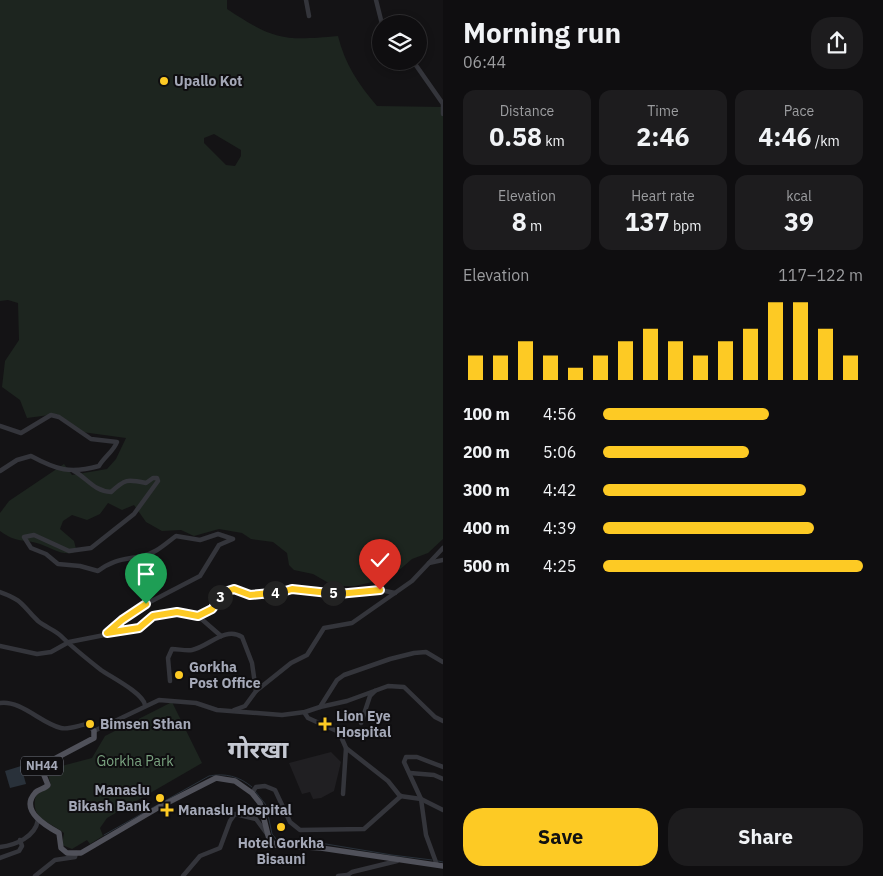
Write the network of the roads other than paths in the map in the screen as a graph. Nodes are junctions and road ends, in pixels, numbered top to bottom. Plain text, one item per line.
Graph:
1 (306, 0) edge
2 (376, 0) edge
3 (380, 15) edge
4 (309, 16) dead end
5 (419, 70) edge
6 (443, 114) edge
7 (0, 426) edge
8 (0, 471) edge
9 (74, 471) junction
10 (443, 548) edge
11 (443, 560) edge
12 (429, 563) junction
13 (0, 592) edge
14 (395, 593) junction
15 (198, 616) junction
16 (107, 633) junction
17 (221, 636) junction
18 (68, 642) junction
19 (0, 646) edge
20 (443, 662) edge
21 (170, 681) dead end
22 (376, 690) junction
23 (256, 691) junction
24 (0, 702) edge
25 (145, 705) junction
26 (320, 707) junction
27 (234, 711) junction
28 (304, 712) junction
29 (443, 721) edge
30 (361, 723) dead end
31 (94, 731) junction
32 (346, 748) junction
33 (443, 767) edge
34 (410, 773) junction
35 (443, 779) edge
36 (252, 793) junction
37 (343, 794) dead end
38 (401, 796) junction
39 (420, 799) junction
40 (443, 810) edge
41 (38, 820) junction
42 (46, 827) junction
43 (36, 830) junction
44 (267, 834) junction
45 (20, 840) junction
46 (0, 847) edge
47 (76, 853) junction
48 (0, 858) edge
49 (403, 860) junction
50 (440, 866) edge
51 (35, 876) edge
52 (183, 876) edge
53 (338, 876) edge
54 (347, 876) edge

1 - 4 street
2 - 3 street
5 - 6 street
7 - 9 street
8 - 9 street
9 - 16 street
10 - 12 street
11 - 12 street
12 - 14 street
13 - 18 street
14 - 15 street
14 - 23 street
15 - 16 street
15 - 17 street
16 - 18 street
17 - 21 street
17 - 23 street
18 - 19 street
18 - 25 street
20 - 26 street
22 - 26 street, NH44
22 - 29 street, NH44
22 - 30 street
23 - 27 street
24 - 31 street
25 - 27 street, NH44
25 - 31 street, NH44
26 - 28 street, NH44
27 - 28 street, NH44
28 - 32 street
31 - 41 main road, NH44
32 - 37 street
32 - 38 street
33 - 34 street
34 - 35 street
34 - 39 street
36 - 38 street
36 - 44 main road
36 - 47 main road
38 - 39 street
39 - 40 street
39 - 50 street
41 - 42 main road
41 - 43 street
42 - 43 street
42 - 47 main road
43 - 45 street
44 - 49 main road
44 - 52 street
45 - 46 street
45 - 48 street
47 - 51 street
49 - 50 main road
49 - 54 street
53 - 54 street

